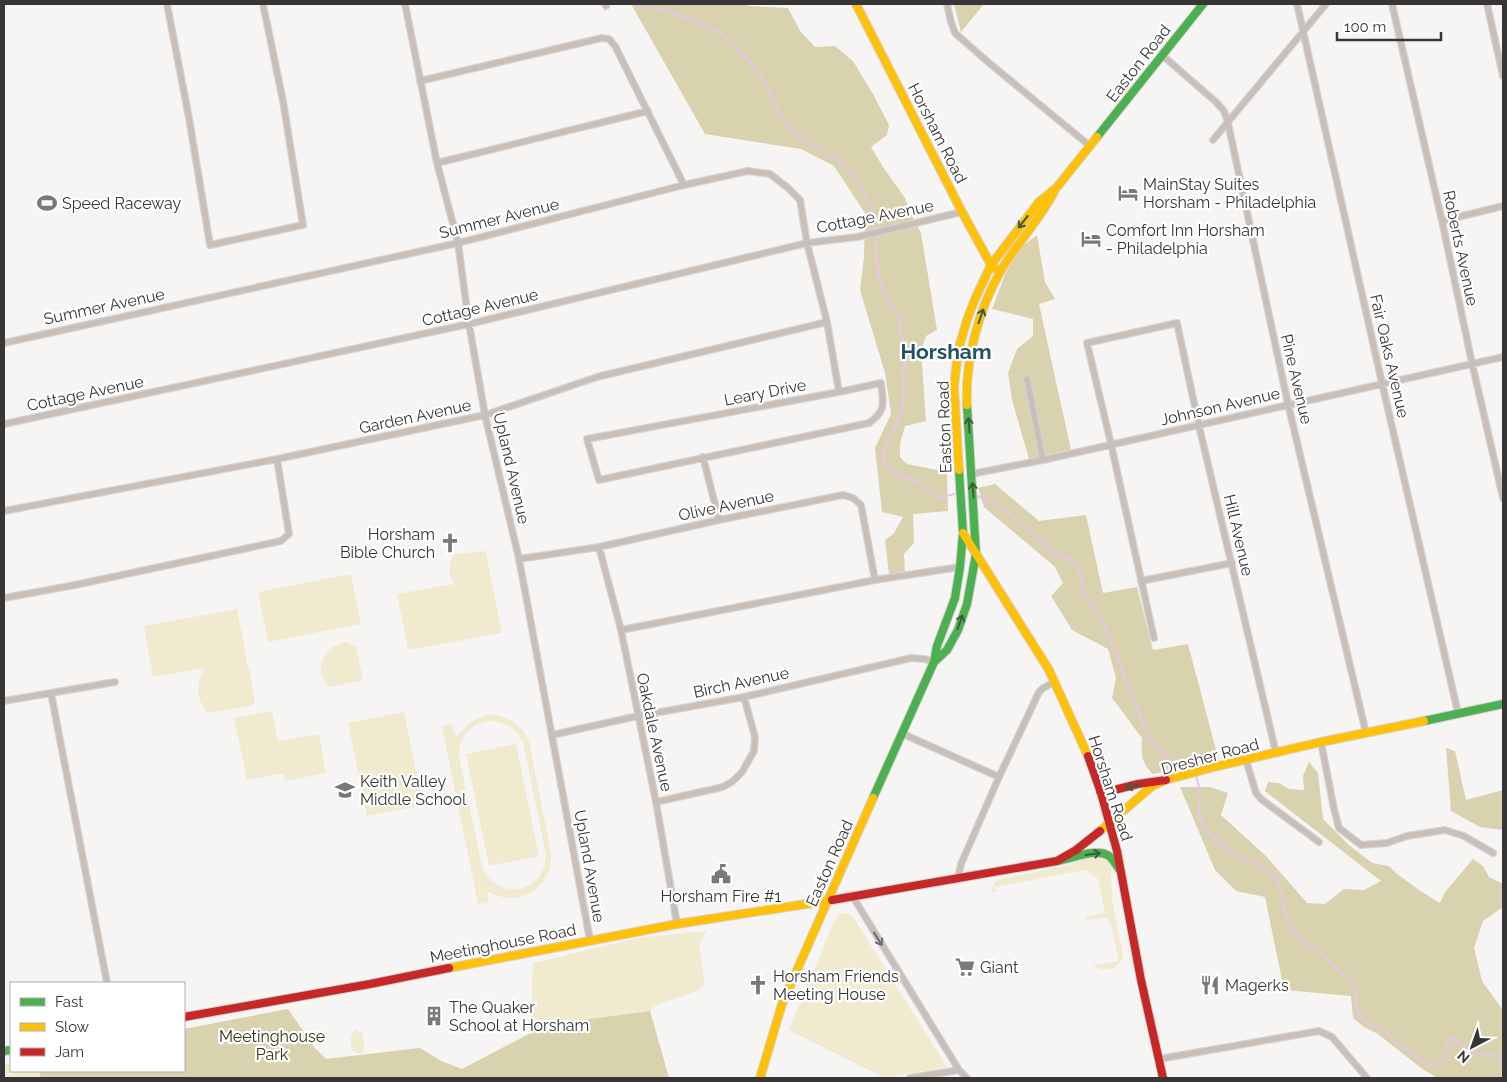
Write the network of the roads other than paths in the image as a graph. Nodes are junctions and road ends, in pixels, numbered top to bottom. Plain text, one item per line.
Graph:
1 (167, 4) edge
2 (263, 4) edge
3 (405, 4) edge
4 (856, 4) edge
5 (947, 4) edge
6 (1203, 4) edge
7 (1297, 4) edge
8 (1326, 4) edge
9 (1392, 4) edge
10 (1488, 4) edge
11 (1304, 32) junction
12 (1162, 55) junction
13 (1503, 76) edge
14 (420, 81) junction
15 (648, 111) junction
16 (1228, 123) junction
17 (1213, 140) dead end
18 (1090, 146) junction
19 (437, 163) junction
20 (684, 185) junction
21 (1057, 187) junction
22 (1503, 206) edge
23 (962, 212) junction
24 (1442, 220) junction
25 (458, 243) junction
26 (806, 243) junction
27 (991, 264) junction
28 (1000, 272) junction
29 (827, 322) junction
30 (469, 324) junction
31 (4, 342) edge
32 (1503, 357) edge
33 (1472, 364) junction
34 (1026, 379) dead end
35 (1382, 383) junction
36 (839, 392) junction
37 (1288, 404) junction
38 (485, 415) junction
39 (4, 424) edge
40 (1199, 426) junction
41 (1111, 444) junction
42 (703, 457) junction
43 (277, 459) junction
44 (1043, 460) junction
45 (971, 474) junction
46 (1503, 498) edge
47 (4, 511) edge
48 (719, 520) junction
49 (963, 533) junction
50 (599, 547) junction
51 (976, 554) junction
52 (519, 559) junction
53 (1232, 563) junction
54 (960, 567) junction
55 (875, 580) junction
56 (1141, 581) junction
57 (4, 598) edge
58 (621, 630) junction
59 (1154, 638) dead end
60 (934, 662) junction
61 (115, 682) dead end
62 (1055, 682) junction
63 (51, 692) junction
64 (744, 697) junction
65 (4, 701) edge
66 (1503, 704) edge
67 (1458, 713) junction
68 (638, 716) junction
69 (901, 733) junction
70 (1366, 733) junction
71 (552, 735) junction
72 (1321, 742) junction
73 (1276, 753) junction
74 (1246, 760) junction
75 (999, 777) junction
76 (1170, 779) junction
77 (1100, 791) junction
78 (656, 802) junction
79 (1110, 823) junction
80 (1319, 842) dead end
81 (1493, 853) dead end
82 (1057, 861) junction
83 (1122, 872) junction
84 (958, 878) junction
85 (853, 897) junction
86 (828, 900) junction
87 (677, 924) junction
88 (590, 940) junction
89 (107, 982) edge
90 (185, 1017) edge
91 (1159, 1059) junction
92 (960, 1070) junction
93 (760, 1078) edge
94 (910, 1078) edge
95 (966, 1078) edge
96 (1163, 1078) edge
97 (1367, 1078) edge

1 - 2 street
3 - 14 street, Upland Avenue
4 - 23 main road, Horsham Road
5 - 18 street
6 - 12 main road, Easton Road
7 - 11 street, Fair Oaks Avenue
8 - 11 street
9 - 24 street, Roberts Avenue
10 - 13 street
11 - 16 street
11 - 35 street, Fair Oaks Avenue
12 - 16 street, Pine Avenue
12 - 18 main road, Easton Road
14 - 15 street
14 - 19 street, Upland Avenue
15 - 19 street
15 - 20 street
16 - 17 street
16 - 37 street, Pine Avenue
18 - 21 main road, Easton Road
19 - 25 street, Upland Avenue
20 - 25 street, Summer Avenue
20 - 26 street, Summer Avenue
21 -> 27 main road, Easton Road
21 - 28 main road, Easton Road
22 - 24 street
23 - 26 street, Cottage Avenue
23 - 27 main road, Horsham Road
24 - 33 street, Roberts Avenue
25 - 30 street, Upland Avenue
25 - 31 street, Summer Avenue
26 - 29 street, Summer Avenue
26 - 30 street, Cottage Avenue
27 - 28 main road, Horsham Road
27 - 49 main road, Easton Road
45 -> 28 main road, Easton Road
29 - 36 street, Summer Avenue
29 - 38 street, Garden Avenue
30 - 38 street, Upland Avenue
30 - 39 street, Cottage Avenue
32 - 33 street, Johnson Avenue
33 - 35 street, Johnson Avenue
33 - 46 street, Roberts Avenue
34 - 44 street
35 - 37 street, Johnson Avenue
35 - 67 street, Fair Oaks Avenue
36 - 42 street, Leary Drive
36 - 42 street, Leary Drive
37 - 40 street, Johnson Avenue
37 - 70 street, Pine Avenue
38 - 43 street, Garden Avenue
38 - 52 street, Upland Avenue
40 - 41 street, Johnson Avenue
40 - 41 street, Hill Avenue
40 - 53 street, Hill Avenue
41 - 44 street, Johnson Avenue
41 - 56 street
42 - 48 street
43 - 47 street, Garden Avenue
43 - 57 street
44 - 45 street, Johnson Avenue
51 -> 45 main road, Easton Road
48 - 50 street, Olive Avenue
48 - 55 street, Olive Avenue
49 - 51 main road, Horsham Road
49 - 54 main road, Easton Road
50 - 52 street, Olive Avenue
50 - 58 street, Oakdale Avenue
60 -> 51 main road, Easton Road
51 - 62 main road, Horsham Road
52 - 71 street, Upland Avenue
53 - 56 street
53 - 73 street, Hill Avenue
54 - 55 street
54 - 60 main road, Easton Road
55 - 58 street
56 - 59 street
58 - 68 street, Oakdale Avenue
60 - 64 street, Birch Avenue
60 - 69 main road, Easton Road
61 - 63 street
62 - 75 street
62 - 77 main road, Horsham Road
63 - 65 street
63 - 89 street
64 - 68 street, Birch Avenue
64 - 78 street
66 - 67 main road, Dresher Road
67 - 70 main road, Dresher Road
68 - 71 street, Birch Avenue
68 - 78 street, Oakdale Avenue
69 - 75 street
69 - 86 main road, Easton Road
70 - 72 main road, Dresher Road
71 - 88 street, Upland Avenue
72 - 73 main road, Dresher Road
72 - 81 street
73 - 74 main road, Dresher Road
74 - 76 main road, Dresher Road
74 - 80 street
75 - 84 street
76 -> 77 main road
76 - 79 main road, Dresher Road
77 - 79 main road, Horsham Road
78 - 87 street, Oakdale Avenue
79 - 82 main road, Dresher Road
79 - 83 main road, Horsham Road
82 -> 83 main road
82 - 84 main road, Dresher Road
83 - 91 main road, Horsham Road
84 - 85 main road, Dresher Road
85 - 86 main road, Dresher Road
85 -> 92 street
86 - 87 main road, Meetinghouse Road
86 - 93 main road, Easton Road
87 - 88 main road, Meetinghouse Road
88 - 90 main road, Meetinghouse Road
91 - 96 main road, Horsham Road
91 - 97 street
92 - 94 street
92 - 95 street

